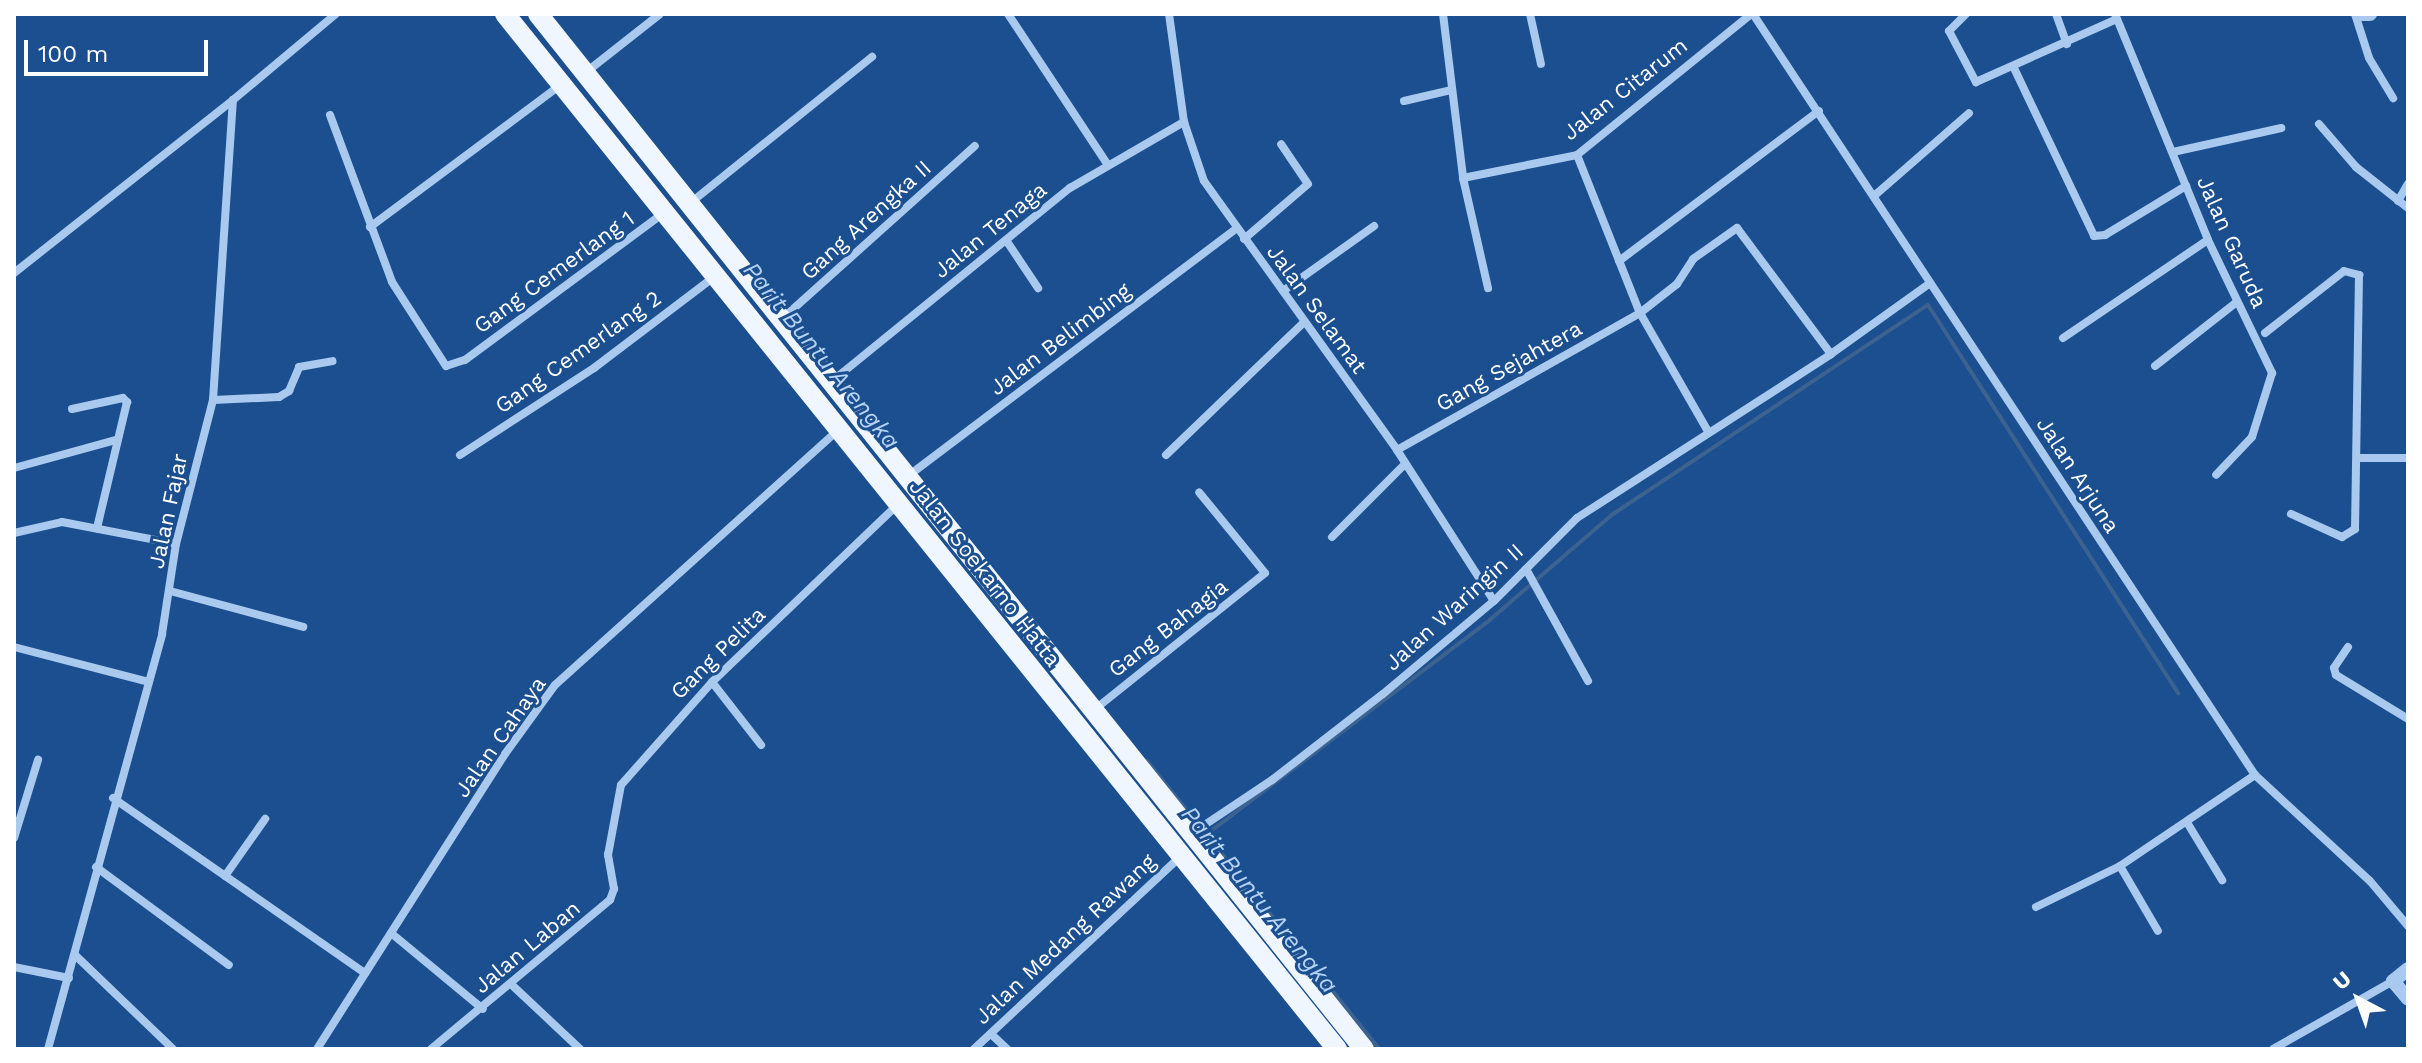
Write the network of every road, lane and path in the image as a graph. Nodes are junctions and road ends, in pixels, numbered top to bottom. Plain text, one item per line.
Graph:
1 (336, 14) edge
2 (505, 14) edge
3 (538, 14) edge
4 (660, 14) edge
5 (1008, 14) edge
6 (1169, 14) edge
7 (1443, 14) edge
8 (1530, 14) edge
9 (1752, 14) edge
10 (1966, 14) edge
11 (2056, 14) edge
12 (2358, 14) edge
13 (2370, 14) edge
14 (2116, 16) edge
15 (2067, 44) junction
16 (872, 57) dead end
17 (1541, 64) dead end
18 (2014, 68) junction
19 (585, 73) junction
20 (562, 84) junction
21 (1451, 90) junction
22 (2393, 98) dead end
23 (233, 100) junction
24 (1404, 101) dead end
25 (1819, 111) junction
26 (1969, 113) dead end
27 (330, 115) dead end
28 (1184, 122) junction
29 (2319, 124) dead end
30 (2281, 128) dead end
31 (1281, 144) dead end
32 (975, 146) dead end
33 (2173, 152) junction
34 (1577, 155) junction
35 (1108, 165) junction
36 (1463, 178) junction
37 (2408, 184) edge
38 (2186, 186) junction
39 (1874, 196) junction
40 (2398, 201) junction
41 (691, 202) junction
42 (2408, 208) edge
43 (665, 212) junction
44 (1374, 226) dead end
45 (370, 227) junction
46 (1236, 229) junction
47 (1244, 239) junction
48 (1006, 240) junction
49 (2208, 240) junction
50 (1619, 261) junction
51 (14, 273) edge
52 (714, 276) junction
53 (1930, 283) junction
54 (1038, 288) dead end
55 (1488, 288) dead end
56 (1283, 291) junction
57 (2237, 302) junction
58 (1640, 313) junction
59 (783, 318) junction
60 (1304, 322) junction
61 (2265, 333) dead end
62 (2063, 338) dead end
63 (1831, 354) junction
64 (332, 361) dead end
65 (2155, 366) dead end
66 (833, 381) junction
67 (213, 400) junction
68 (72, 409) dead end
69 (839, 428) junction
70 (1709, 433) junction
71 (116, 440) junction
72 (1397, 450) junction
73 (460, 455) dead end
74 (1166, 455) dead end
75 (2357, 458) junction
76 (2408, 458) edge
77 (1403, 466) junction
78 (14, 468) edge
79 (2216, 475) dead end
80 (908, 476) junction
81 (1199, 492) dead end
82 (899, 503) junction
83 (2291, 514) dead end
84 (97, 528) junction
85 (14, 533) edge
86 (1332, 537) dead end
87 (176, 544) junction
88 (1528, 573) junction
89 (170, 591) junction
90 (1494, 601) junction
91 (1019, 616) junction
92 (303, 627) dead end
93 (1000, 631) junction
94 (14, 647) edge
95 (2348, 647) dead end
96 (1588, 681) dead end
97 (149, 682) junction
98 (712, 682) junction
99 (1093, 711) junction
100 (2408, 719) edge
101 (761, 745) dead end
102 (38, 760) dead end
103 (2255, 775) junction
104 (113, 798) junction
105 (265, 819) dead end
106 (2188, 824) junction
107 (1192, 834) junction
108 (14, 838) edge
109 (608, 855) joint
110 (1181, 855) junction
111 (2120, 866) junction
112 (96, 867) junction
113 (225, 876) junction
114 (2222, 880) dead end
115 (2036, 907) dead end
116 (2408, 926) edge
117 (2158, 931) dead end
118 (391, 933) junction
119 (75, 955) junction
120 (229, 965) dead end
121 (14, 967) edge
122 (2408, 969) edge
123 (365, 973) junction
124 (69, 978) junction
125 (2393, 981) junction
126 (513, 986) junction
127 (2408, 999) edge
128 (483, 1009) junction
129 (991, 1034) junction
130 (48, 1049) edge
131 (173, 1049) edge
132 (317, 1049) edge
133 (431, 1049) edge
134 (580, 1049) edge
135 (974, 1049) edge
136 (1007, 1049) edge
137 (1337, 1049) edge
138 (1364, 1049) edge
139 (2273, 1049) edge

1 - 23 street
2 - 20 main road, Jalan Soekarno Hatta
3 - 19 main road, Jalan Soekarno Hatta
4 - 19 street
5 - 35 street
6 - 28 street, Jalan Selamat
7 - 21 street
8 - 17 street
9 - 25 street, Jalan Arjuna
9 - 34 street, Jalan Citarum
10 - 18 street
11 - 15 street
12 - 13 street
12 - 22 street
14 - 15 street
14 - 33 street, Jalan Garuda
15 - 18 street
16 - 41 street
18 - 38 street
19 - 41 main road, Jalan Soekarno Hatta
20 - 43 main road, Jalan Soekarno Hatta
20 - 45 street
21 - 24 street
21 - 36 street
23 - 51 street
23 - 67 street, Jalan Fajar
25 - 39 street, Jalan Arjuna
25 - 50 street
26 - 39 street
27 - 45 street
28 - 35 street, Jalan Tenaga
28 - 46 street, Jalan Selamat
29 - 40 street
30 - 33 street
31 - 47 street
32 - 59 street, Gang Arengka II
33 - 38 street, Jalan Garuda
34 - 36 street, Jalan Citarum
34 - 50 street
35 - 48 street, Jalan Tenaga
36 - 55 street
37 - 40 street
38 - 49 street, Jalan Garuda
39 - 53 street, Jalan Arjuna
40 - 42 street
41 - 59 main road, Jalan Soekarno Hatta
43 - 45 street, Gang Cemerlang 1
43 - 52 main road, Jalan Soekarno Hatta
44 - 56 street
46 - 47 street, Jalan Selamat
46 - 80 street, Jalan Belimbing
47 - 56 street, Jalan Selamat
48 - 54 street
48 - 66 street, Jalan Tenaga
49 - 57 street, Jalan Garuda
49 - 62 street
50 - 58 street
52 - 69 main road, Jalan Soekarno Hatta
52 - 73 street, Gang Cemerlang 2
53 - 63 street, Jalan Waringin II
53 - 103 street, Jalan Arjuna
56 - 60 street, Jalan Selamat
57 - 65 street
57 - 79 street, Jalan Garuda
58 - 63 street, Gang Sejahtera
58 - 70 street
58 - 72 street, Gang Sejahtera
59 - 66 main road, Jalan Soekarno Hatta
60 - 72 street, Jalan Selamat
60 - 74 street
61 - 75 street
63 - 70 street, Jalan Waringin II
64 - 67 street
66 - 80 main road, Jalan Soekarno Hatta
67 - 87 street, Jalan Fajar
68 - 71 street
69 - 82 main road, Jalan Soekarno Hatta
69 - 118 street, Jalan Cahaya
70 - 88 street, Jalan Waringin II
71 - 78 street
71 - 84 street
72 - 77 street, Jalan Selamat
75 - 76 street
75 - 83 street
77 - 86 street
77 - 90 street, Jalan Selamat
80 - 91 main road, Jalan Soekarno Hatta
81 - 99 street, Gang Bahagia
82 - 93 main road, Jalan Soekarno Hatta
82 - 98 street, Gang Pelita
84 - 85 street
84 - 87 street
87 - 89 street, Jalan Fajar
88 - 90 street, Jalan Waringin II
88 - 96 street
89 - 92 street
89 - 97 street, Jalan Fajar
90 - 107 street, Jalan Waringin II
91 - 93 main road
91 - 99 main road, Jalan Soekarno Hatta
93 - 110 main road, Jalan Soekarno Hatta
94 - 97 street
95 - 100 street
97 - 104 street, Jalan Fajar
98 - 101 street
98 - 109 street, Gang Pelita
99 - 107 main road, Jalan Soekarno Hatta
102 - 108 street
103 - 106 street
103 - 116 street, Jalan Arjuna
104 - 112 street, Jalan Fajar
104 - 113 street
105 - 113 street
106 - 111 street
106 - 114 street
107 - 138 main road, Jalan Soekarno Hatta
109 - 126 street, Jalan Laban
110 - 129 street, Jalan Medang Rawang
110 - 137 main road, Jalan Soekarno Hatta
111 - 115 street
111 - 117 street
112 - 119 street, Jalan Fajar
112 - 120 street
113 - 123 street
118 - 123 street, Jalan Cahaya
118 - 128 street
119 - 124 street, Jalan Fajar
119 - 131 street
121 - 124 street
122 - 125 street
123 - 132 street, Jalan Cahaya
124 - 130 street, Jalan Fajar
125 - 127 street
125 - 139 street
126 - 128 street, Jalan Laban
126 - 134 street
128 - 133 street, Jalan Laban
129 - 135 street, Jalan Medang Rawang
129 - 136 street

